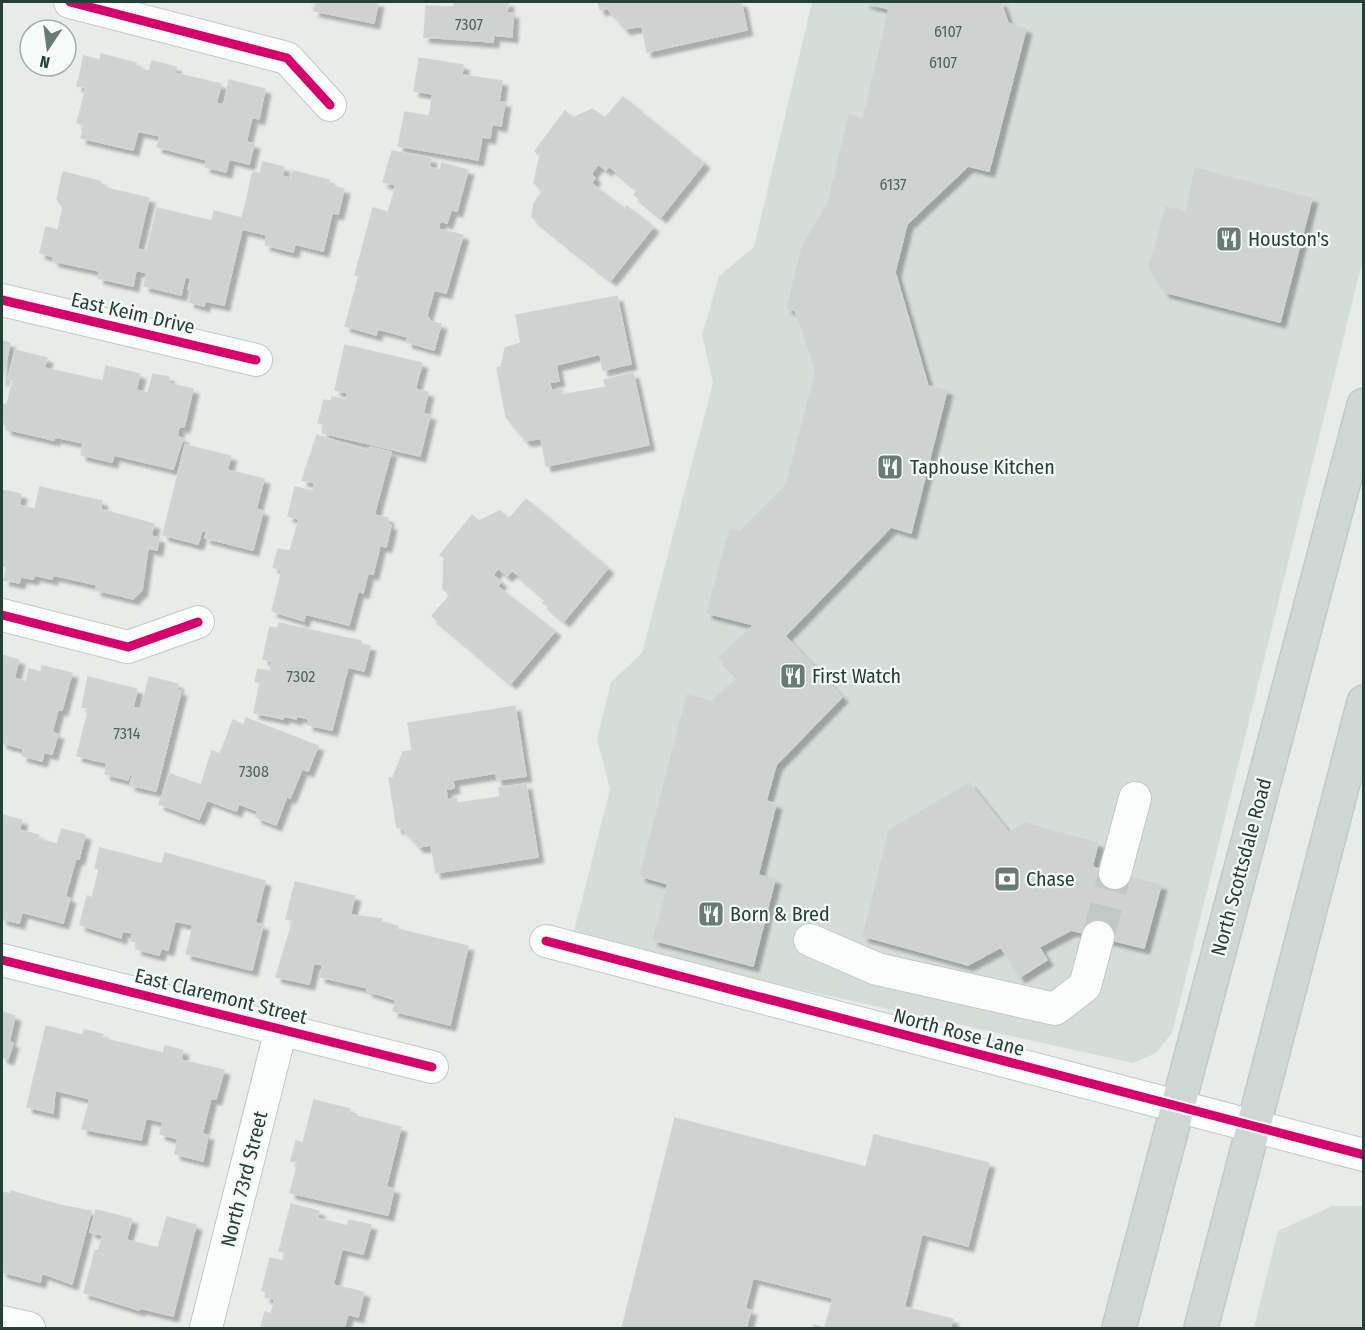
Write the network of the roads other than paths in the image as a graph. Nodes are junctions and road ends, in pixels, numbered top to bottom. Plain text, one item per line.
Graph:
1 (70, 2) edge
2 (330, 105) dead end
3 (2, 300) edge
4 (256, 360) dead end
5 (1364, 405) edge
6 (2, 615) edge
7 (198, 622) dead end
8 (1364, 702) edge
9 (1135, 798) dead end
10 (1115, 873) tunnel mouth
11 (1098, 937) tunnel mouth
12 (810, 940) dead end
13 (546, 941) dead end
14 (2, 960) edge
15 (281, 1029) junction
16 (432, 1067) dead end
17 (1177, 1108) junction
18 (1252, 1126) junction
19 (1364, 1155) edge
20 (2, 1322) edge
21 (29, 1329) edge
22 (206, 1329) edge
23 (1119, 1329) edge
24 (1201, 1329) edge

1 - 2 street
3 - 4 street, East Keim Drive
5 - 17 main road, North Scottsdale Road
6 - 7 street
8 - 18 main road
9 - 10 street
11 - 12 street
13 - 17 street, North Rose Lane
14 - 15 street, East Claremont Street
15 - 16 street, East Claremont Street
15 - 22 street, North 73rd Street
17 - 18 street, North Rose Lane
17 - 23 main road, North Scottsdale Road
18 - 19 street, North Rose Lane
18 - 24 main road
20 - 21 street

